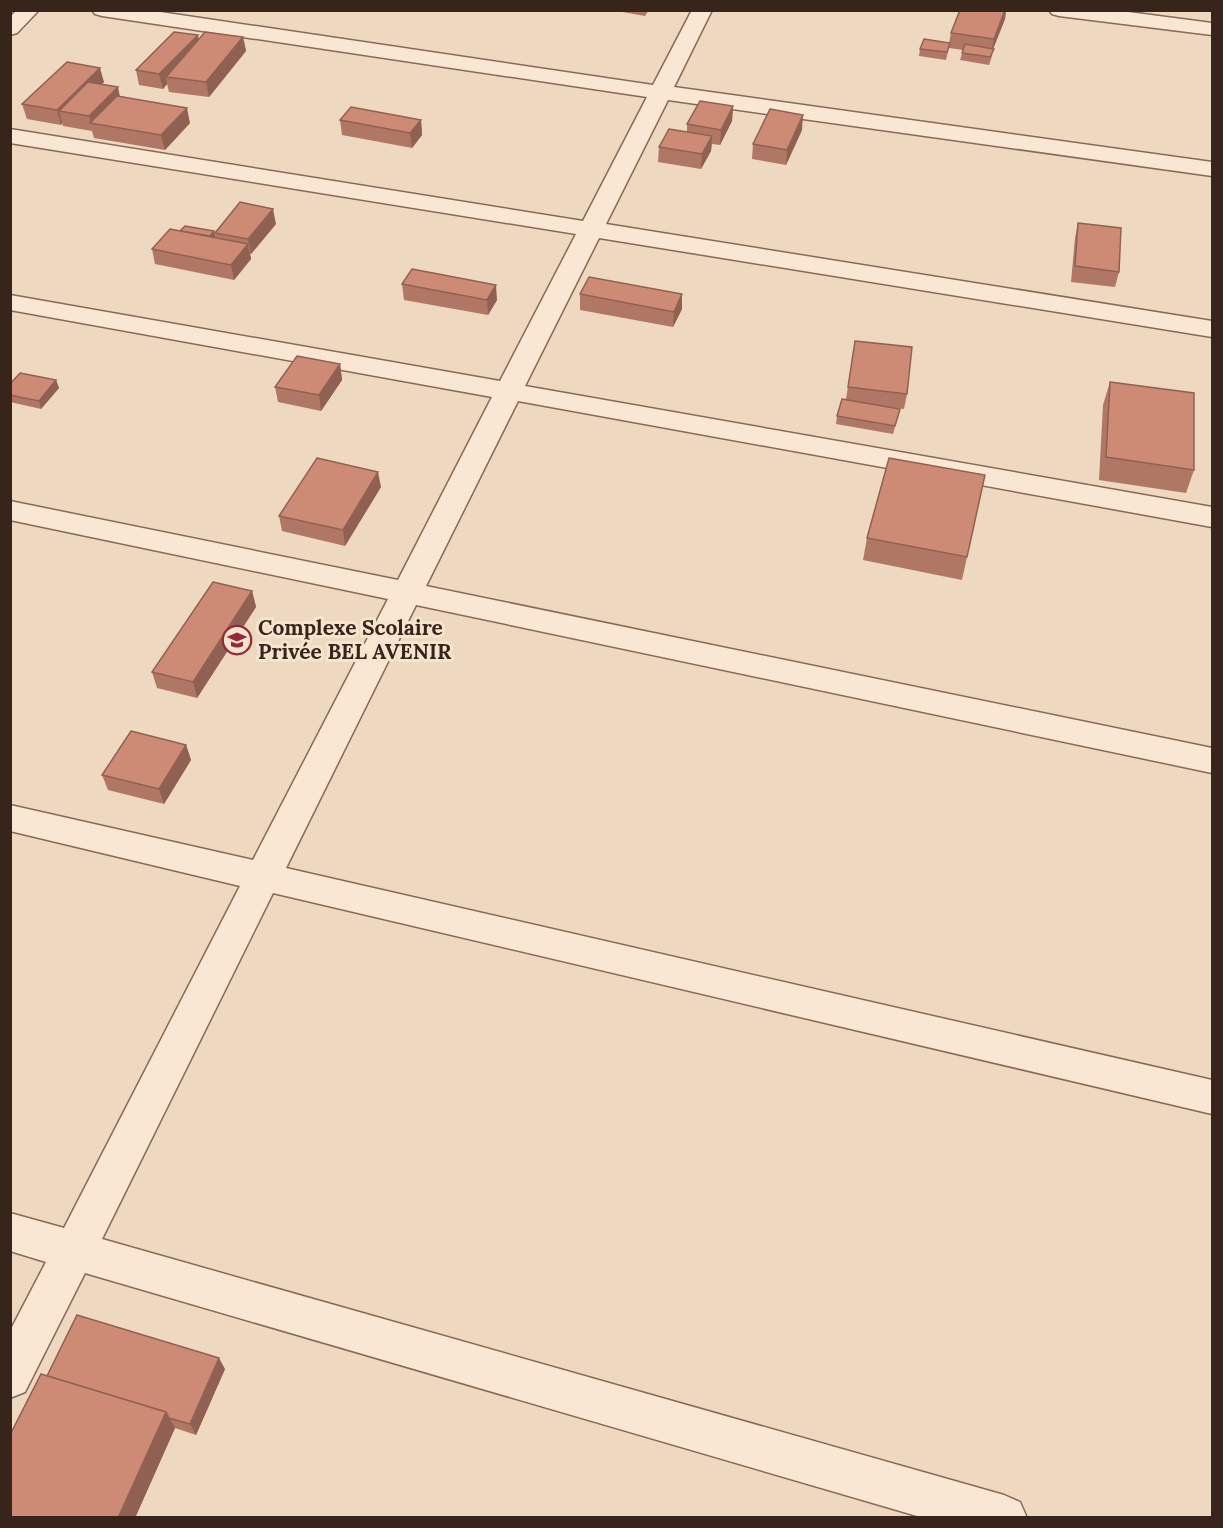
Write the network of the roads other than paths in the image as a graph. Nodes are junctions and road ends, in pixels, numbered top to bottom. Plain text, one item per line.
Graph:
1 (29, 10) edge
2 (102, 10) edge
3 (702, 10) edge
4 (1059, 10) edge
5 (10, 29) edge
6 (1212, 29) edge
7 (660, 92) junction
8 (10, 136) edge
9 (1212, 169) edge
10 (590, 231) junction
11 (10, 302) edge
12 (1212, 329) edge
13 (509, 391) junction
14 (10, 510) edge
15 (1212, 517) edge
16 (407, 593) junction
17 (1212, 761) edge
18 (10, 818) edge
19 (264, 875) junction
20 (1212, 1097) edge
21 (10, 1232) edge
22 (75, 1250) junction
23 (10, 1377) edge
24 (1004, 1518) edge

1 - 5 street
2 - 7 street
3 - 7 street
4 - 6 street
7 - 9 street
7 - 10 street
8 - 10 street
10 - 12 street
10 - 13 street
11 - 13 street
13 - 15 street
13 - 16 street
14 - 16 street
16 - 17 street
16 - 19 street
18 - 19 street
19 - 20 street
19 - 22 street
21 - 22 street
22 - 23 street
22 - 24 street

